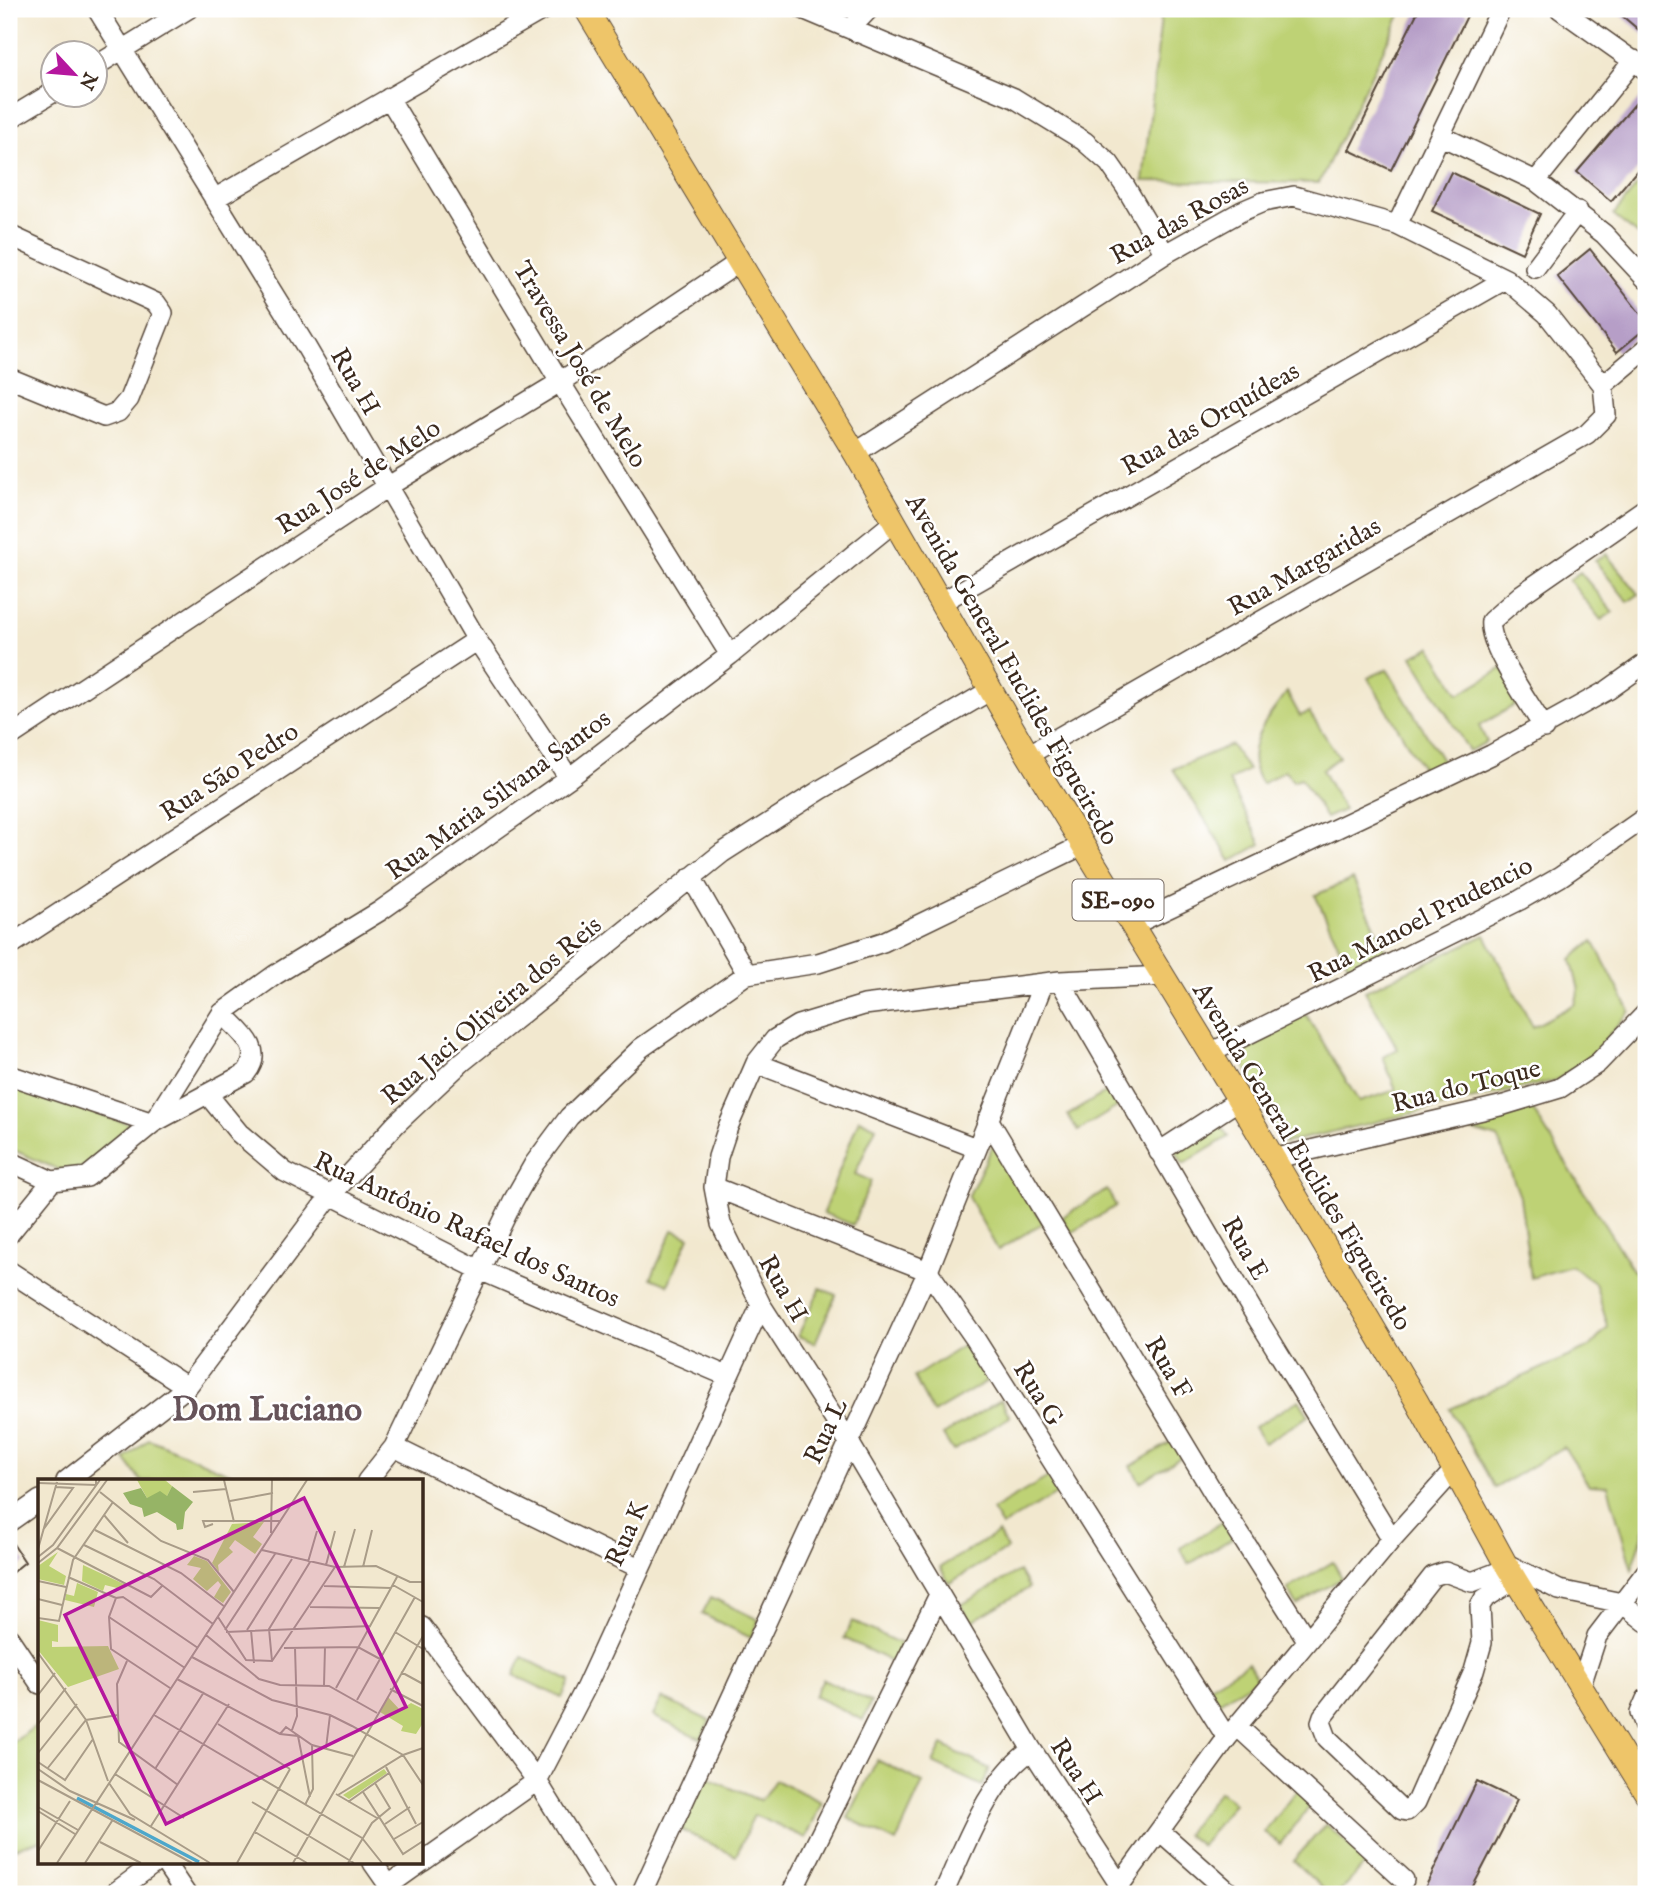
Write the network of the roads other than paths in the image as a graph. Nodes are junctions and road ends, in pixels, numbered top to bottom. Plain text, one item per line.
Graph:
1 (97, 9) edge
2 (188, 9) edge
3 (544, 9) edge
4 (586, 9) edge
5 (803, 9) edge
6 (869, 9) edge
7 (1501, 9) edge
8 (1560, 9) edge
9 (850, 29) junction
10 (122, 50) junction
11 (108, 58) edge
12 (1640, 65) edge
13 (389, 97) junction
14 (38, 102) edge
15 (9, 120) edge
16 (1441, 136) junction
17 (1536, 181) junction
18 (214, 200) junction
19 (1578, 211) junction
20 (1398, 225) junction
21 (9, 235) edge
22 (1165, 254) junction
23 (738, 263) junction
24 (1535, 268) dead end
25 (1506, 279) junction
26 (1646, 279) edge
27 (1646, 349) edge
28 (9, 378) edge
29 (560, 382) junction
30 (1603, 385) junction
31 (856, 453) junction
32 (387, 487) junction
33 (1646, 508) edge
34 (894, 522) junction
35 (940, 603) junction
36 (477, 640) junction
37 (730, 655) junction
38 (1646, 663) edge
39 (991, 690) junction
40 (1544, 728) junction
41 (9, 737) edge
42 (1028, 755) junction
43 (569, 779) junction
44 (1646, 817) edge
45 (1083, 845) junction
46 (691, 877) junction
47 (1133, 925) junction
48 (9, 946) edge
49 (747, 974) junction
50 (1164, 976) junction
51 (1052, 982) junction
52 (222, 1013) junction
53 (1646, 1013) edge
54 (1210, 1053) junction
55 (756, 1062) junction
56 (9, 1075) edge
57 (208, 1096) junction
58 (1239, 1100) junction
59 (988, 1119) junction
60 (153, 1123) junction
61 (976, 1148) junction
62 (1159, 1152) junction
63 (1272, 1158) junction
64 (9, 1161) edge
65 (52, 1181) junction
66 (714, 1187) junction
67 (331, 1196) junction
68 (9, 1234) edge
69 (9, 1271) edge
70 (482, 1271) junction
71 (928, 1271) junction
72 (761, 1305) junction
73 (727, 1376) junction
74 (187, 1387) junction
75 (849, 1442) junction
76 (394, 1447) junction
77 (1455, 1469) junction
78 (69, 1479) edge
79 (369, 1479) edge
80 (38, 1501) edge
81 (9, 1522) edge
82 (1392, 1539) junction
83 (639, 1567) junction
84 (1510, 1570) junction
85 (1646, 1572) edge
86 (938, 1597) junction
87 (1622, 1603) junction
88 (1646, 1622) edge
89 (424, 1630) edge
90 (9, 1638) edge
91 (1307, 1640) junction
92 (38, 1681) edge
93 (1580, 1688) junction
94 (1646, 1699) edge
95 (1646, 1728) edge
96 (1232, 1732) junction
97 (1032, 1750) junction
98 (537, 1782) junction
99 (1646, 1793) edge
100 (1161, 1832) junction
101 (424, 1860) edge
102 (154, 1864) edge
103 (167, 1864) edge
104 (374, 1864) edge
105 (419, 1864) edge
106 (1404, 1880) dead end
107 (1116, 1889) edge
108 (392, 1890) edge
109 (113, 1894) edge
110 (186, 1894) edge
111 (607, 1894) edge
112 (641, 1894) edge
113 (791, 1894) edge
114 (943, 1894) edge
115 (1231, 1894) edge

1 - 10 street, Rua H
2 - 10 street
3 - 13 street
4 - 23 main road, Avenida General Euclides Figueiredo / SE-090
5 - 9 street
6 - 9 street
7 - 16 street
8 - 12 street
9 - 22 street
10 - 11 street
10 - 18 street, Rua H
12 - 17 street
13 - 18 street
13 - 29 street, Travessa José de Melo
14 - 15 street
16 - 17 street
16 - 20 street
17 - 19 street
18 - 32 street, Rua H
19 - 24 street
19 - 26 street
20 - 22 street, Rua das Rosas
20 - 25 street, Rua das Rosas
21 - 28 street
22 - 31 street, Rua das Rosas
23 - 29 street, Rua José de Melo
23 - 31 main road, Avenida General Euclides Figueiredo / SE-090
25 - 30 street, Rua das Rosas
25 - 35 street, Rua das Orquídeas
27 - 30 street
29 - 32 street, Rua José de Melo
29 - 37 street, Travessa José de Melo
30 - 42 street, Rua Margaridas
31 - 34 main road, Avenida General Euclides Figueiredo / SE-090
32 - 36 street, Rua H
32 - 41 street, Rua José de Melo
33 - 40 street
34 - 35 main road, Avenida General Euclides Figueiredo / SE-090
34 - 37 street, Rua Maria Silvana Santos
35 - 39 main road, Avenida General Euclides Figueiredo / SE-090
36 - 43 street, Rua H
36 - 48 street, Rua São Pedro
37 - 43 street, Rua Maria Silvana Santos
38 - 40 street
39 - 42 main road, Avenida General Euclides Figueiredo / SE-090
39 - 46 street, Rua Jaci Oliveira dos Reis
40 - 47 street
42 - 45 main road, Avenida General Euclides Figueiredo / SE-090
43 - 52 street, Rua Maria Silvana Santos
44 - 54 street, Rua Manoel Prudencio
45 - 47 main road, Avenida General Euclides Figueiredo / SE-090
45 - 49 street
46 - 49 street
46 - 67 street, Rua Jaci Oliveira dos Reis
47 - 50 main road, Avenida General Euclides Figueiredo / SE-090
49 - 70 street
50 - 51 street, Rua H
50 - 54 main road, Avenida General Euclides Figueiredo / SE-090
51 - 55 street, Rua H
51 - 59 street, Rua L
51 - 62 street, Rua E
52 - 57 street
52 - 60 street, Rua Maria Silvana Santos
53 - 63 street, Rua do Toque
54 - 58 main road, Avenida General Euclides Figueiredo / SE-090
55 - 61 street
55 - 66 street, Rua H
56 - 60 street
57 - 60 street
57 - 67 street, Rua Antônio Rafael dos Santos
58 - 62 street
58 - 63 main road, Avenida General Euclides Figueiredo / SE-090
59 - 61 street, Rua L
59 - 91 street, Rua F
60 - 65 street
61 - 71 street, Rua L
62 - 82 street, Rua E
63 - 77 main road, Avenida General Euclides Figueiredo / SE-090
64 - 65 street
65 - 68 street
66 - 71 street
66 - 72 street, Rua H
67 - 70 street, Rua Antônio Rafael dos Santos
67 - 74 street, Rua Jaci Oliveira dos Reis
69 - 74 street
70 - 73 street, Rua Antônio Rafael dos Santos
70 - 76 street
71 - 75 street, Rua L
71 - 96 street, Rua G
72 - 73 street, Rua K
72 - 75 street, Rua H
73 - 83 street, Rua K
74 - 78 street, Rua Jaci Oliveira dos Reis
75 - 86 street, Rua H
75 - 112 street, Rua L
76 - 79 street
76 - 83 street
77 - 82 street
77 - 84 main road, Avenida General Euclides Figueiredo / SE-090
80 - 81 street
82 - 91 street
83 - 98 street, Rua K
84 - 84 street
84 - 87 street
84 - 93 main road, Avenida General Euclides Figueiredo / SE-090
85 - 87 street
86 - 97 street, Rua H
86 - 113 street
87 - 88 street
87 - 93 street
89 - 98 street
90 - 92 street
91 - 96 street
93 - 99 main road, Avenida General Euclides Figueiredo / SE-090
94 - 95 street
96 - 100 street
96 - 106 street, Rua G
97 - 107 street, Rua H
97 - 114 street
98 - 101 street
98 - 111 street
100 - 107 street
100 - 115 street
102 - 109 street
103 - 110 street
104 - 108 street
105 - 108 street

